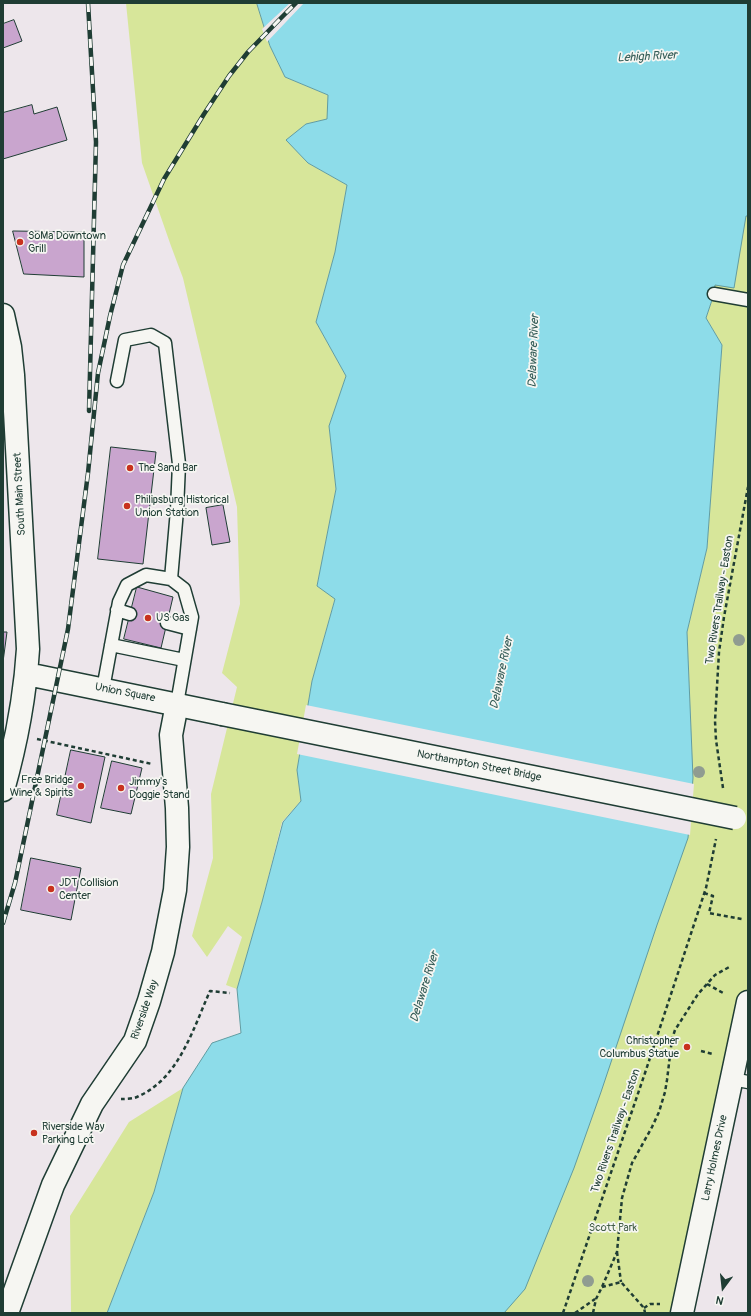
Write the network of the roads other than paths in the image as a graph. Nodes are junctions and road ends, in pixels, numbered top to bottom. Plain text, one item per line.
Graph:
1 (714, 294) dead end
2 (748, 300) edge
3 (3, 315) edge
4 (117, 381) dead end
5 (171, 579) junction
6 (117, 610) junction
7 (130, 614) dead end
8 (167, 623) dead end
9 (190, 629) junction
10 (111, 645) junction
11 (184, 660) junction
12 (27, 674) junction
13 (103, 689) junction
14 (177, 704) junction
15 (222, 714) joint
16 (3, 790) edge
17 (742, 819) edge
18 (748, 1002) edge
19 (740, 1081) edge
20 (7, 1313) edge
21 (682, 1313) edge

1 - 2 lane
3 - 12 main road, South Main Street
4 - 5 lane
5 - 6 lane
5 - 9 lane
6 - 7 lane
6 - 10 lane
8 - 9 lane
9 - 11 lane
10 - 11 lane
10 - 13 lane
11 - 14 lane
12 - 13 main road, Union Square
12 - 16 main road, South Main Street
13 - 14 main road, Union Square
14 - 15 main road, Union Square
14 - 20 main road, Riverside Way
15 - 17 main road, Northampton Street Bridge, bridge
18 - 19 main road, Larry Holmes Drive
19 - 21 main road, Larry Holmes Drive

